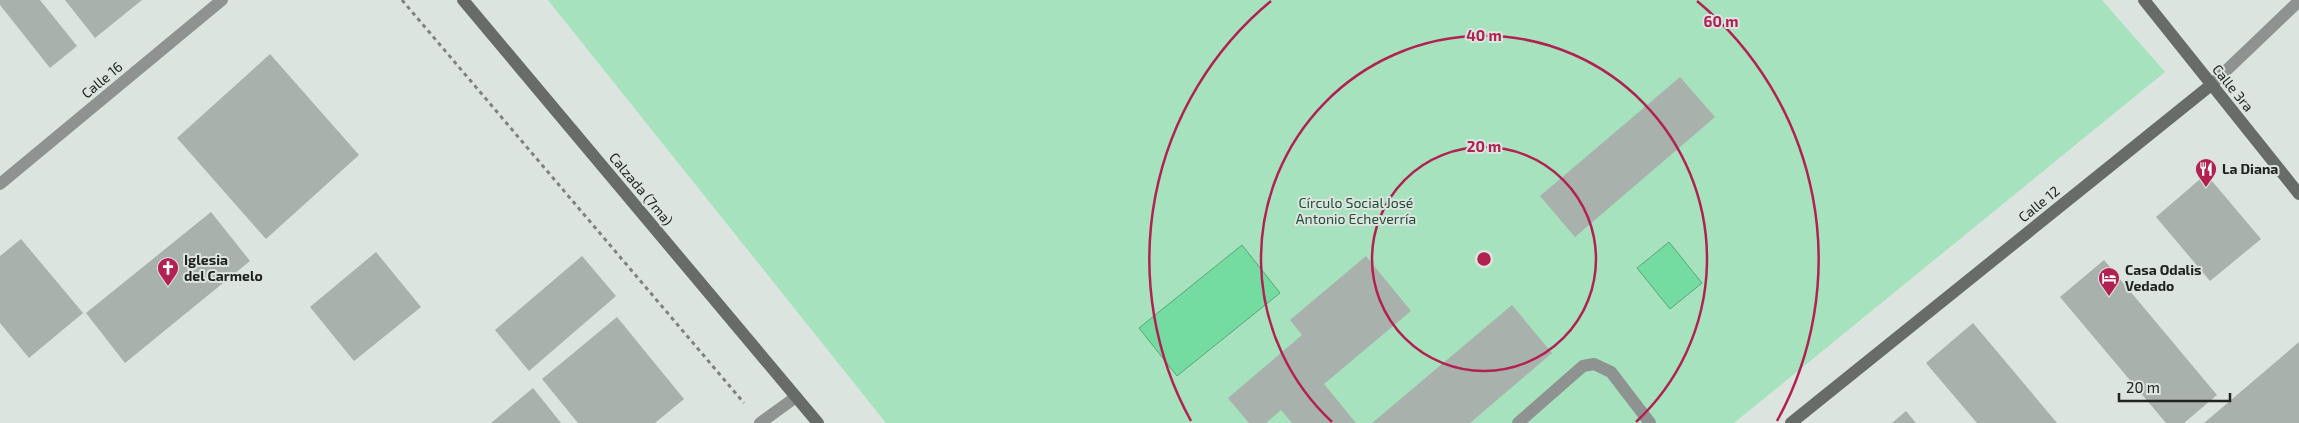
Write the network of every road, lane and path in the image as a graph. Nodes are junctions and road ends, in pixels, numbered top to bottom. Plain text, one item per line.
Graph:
1 (222, 0) edge
2 (402, 0) edge
3 (463, 0) edge
4 (2144, 0) edge
5 (2299, 2) edge
6 (2211, 85) junction
7 (0, 184) edge
8 (2299, 194) edge
9 (796, 397) junction
10 (760, 423) edge
11 (818, 423) edge
12 (1518, 423) edge
13 (1650, 423) edge
14 (1791, 423) edge

1 - 7 street, Calle 16
2 - 10 path
3 - 9 main road, Calzada (7ma)
4 - 6 main road, Calle 3ra
5 - 6 street, Calle 12
6 - 8 main road, Calle 3ra
6 - 14 main road, Calle 12
9 - 10 street
9 - 11 main road, Calzada (7ma)
12 - 13 street

